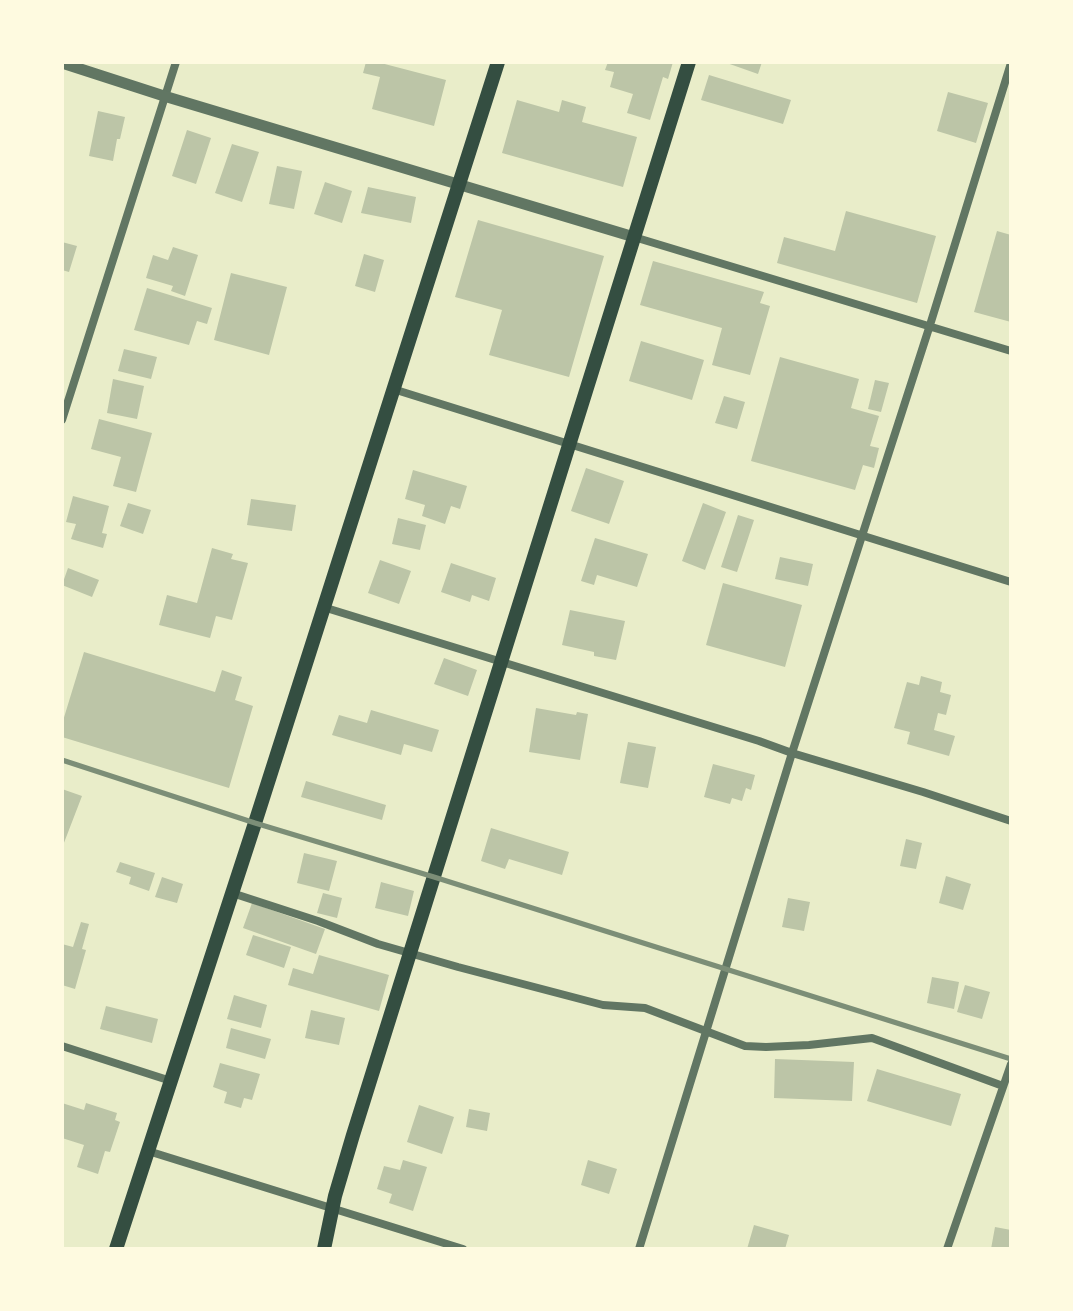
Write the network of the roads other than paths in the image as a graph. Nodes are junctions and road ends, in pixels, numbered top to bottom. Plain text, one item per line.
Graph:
1 (176, 62) edge
2 (498, 62) edge
3 (689, 62) edge
4 (62, 63) edge
5 (1011, 63) edge
6 (164, 96) junction
7 (459, 185) junction
8 (634, 237) junction
9 (930, 325) junction
10 (1011, 351) edge
11 (393, 389) junction
12 (62, 420) edge
13 (568, 444) junction
14 (861, 537) junction
15 (1011, 582) edge
16 (323, 607) junction
17 (502, 661) junction
18 (792, 753) junction
19 (1011, 821) edge
20 (232, 893) junction
21 (410, 952) junction
22 (707, 1031) junction
23 (62, 1046) edge
24 (1011, 1064) edge
25 (171, 1081) junction
26 (1003, 1086) junction
27 (148, 1151) junction
28 (333, 1209) junction
29 (116, 1249) edge
30 (324, 1249) edge
31 (463, 1249) edge
32 (639, 1249) edge
33 (947, 1249) edge

1 - 6 street
2 - 7 main road
3 - 8 main road
4 - 6 street
5 - 9 street
6 - 7 street
6 - 12 street
7 - 8 street
7 - 11 main road
8 - 9 street
8 - 13 main road
9 - 10 street
9 - 14 street
11 - 13 street
11 - 16 main road
13 - 14 street
13 - 17 main road
14 - 15 street
14 - 18 street
16 - 17 street
16 - 20 main road
17 - 18 street
17 - 21 main road
18 - 19 street
18 - 22 street
20 - 21 street
20 - 25 main road
21 - 22 street
21 - 28 main road
22 - 26 street
22 - 32 street
23 - 25 street
24 - 26 street
25 - 27 main road
26 - 33 street
27 - 28 street
27 - 29 main road
28 - 30 main road
28 - 31 street

